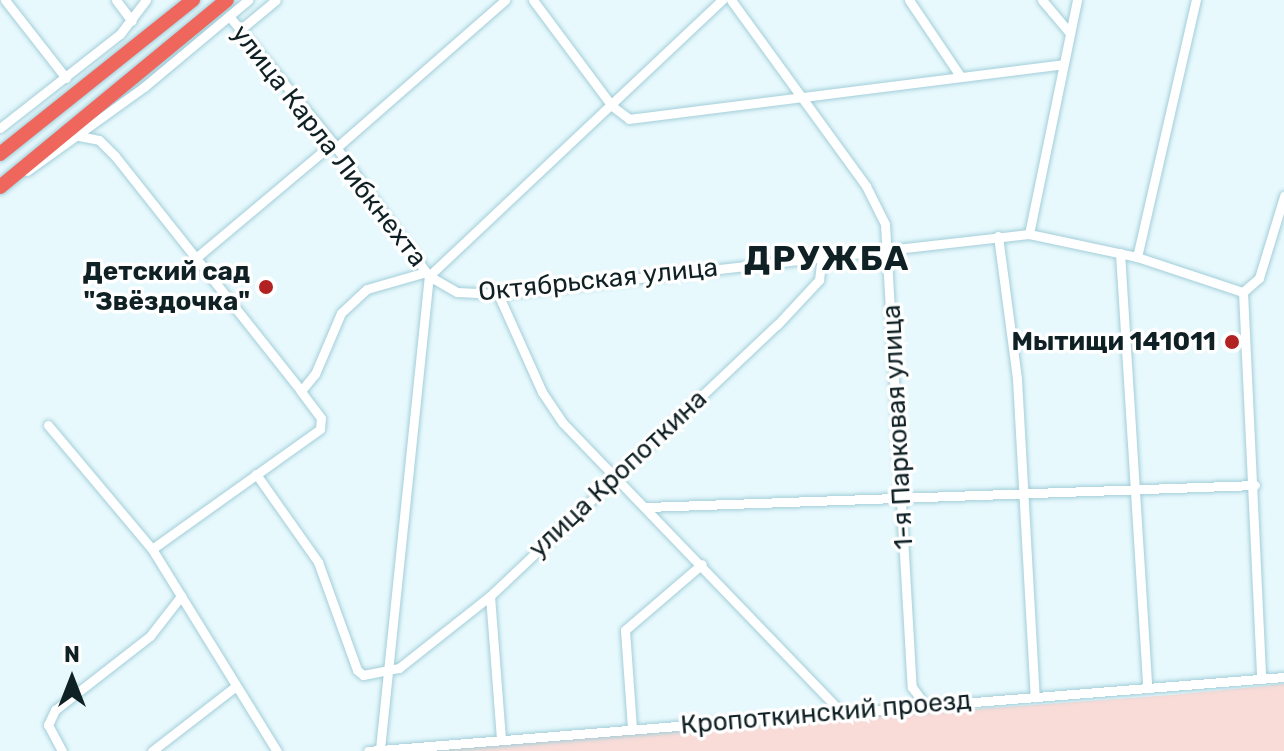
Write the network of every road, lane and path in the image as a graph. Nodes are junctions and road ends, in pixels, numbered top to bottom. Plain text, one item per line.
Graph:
1 (5, 0) edge
2 (116, 0) edge
3 (146, 0) edge
4 (184, 0) edge
5 (193, 0) edge
6 (227, 0) edge
7 (248, 0) edge
8 (276, 0) edge
9 (505, 0) edge
10 (533, 0) edge
11 (722, 0) edge
12 (731, 0) edge
13 (909, 0) edge
14 (1042, 0) edge
15 (1077, 0) edge
16 (1196, 0) edge
17 (229, 16) junction
18 (173, 17) junction
19 (132, 21) junction
20 (241, 29) junction
21 (1069, 32) junction
22 (1063, 64) junction
23 (960, 76) junction
24 (66, 78) junction
25 (800, 98) junction
26 (612, 106) junction
27 (98, 122) junction
28 (0, 127) edge
29 (79, 136) junction
30 (99, 140) junction
31 (334, 146) junction
32 (0, 154) edge
33 (0, 187) edge
34 (1284, 196) edge
35 (1029, 234) junction
36 (998, 236) junction
37 (889, 248) junction
38 (1120, 253) junction
39 (822, 254) junction
40 (197, 257) junction
41 (1137, 257) junction
42 (428, 274) junction
43 (1243, 292) junction
44 (498, 294) junction
45 (301, 391) junction
46 (48, 425) dead end
47 (256, 474) junction
48 (614, 474) junction
49 (1255, 485) junction
50 (1136, 488) junction
51 (1024, 491) junction
52 (901, 499) junction
53 (647, 507) junction
54 (152, 549) junction
55 (702, 564) junction
56 (181, 596) junction
57 (490, 596) junction
58 (387, 671) junction
59 (1284, 677) edge
60 (1261, 679) junction
61 (236, 686) junction
62 (1147, 688) junction
63 (1035, 697) junction
64 (925, 705) junction
65 (841, 712) junction
66 (632, 728) junction
67 (501, 739) junction
68 (380, 749) junction
69 (62, 751) edge
70 (152, 751) edge
71 (277, 751) edge
72 (368, 751) edge

1 - 24 street
2 - 19 street
3 - 19 street
4 - 18 street
5 - 18 highway
6 - 33 highway
7 - 17 street
8 - 20 street
9 - 31 street
10 - 26 street
11 - 26 street
12 - 25 street, 1-я Парковая улица
13 - 23 street
14 - 21 street
15 - 21 street
16 - 41 street
17 - 20 street, улица Карла Либкнехта
17 - 27 street
18 - 32 highway
19 - 24 street
20 - 31 street, улица Карла Либкнехта
21 - 22 street
22 - 23 street
22 - 35 street
23 - 25 street
24 - 28 street
25 - 26 street
25 - 37 street, 1-я Парковая улица
26 - 42 street
27 - 29 street
27 - 30 street
29 - 30 street
29 - 33 street
30 - 40 street
31 - 40 street
31 - 42 street, улица Карла Либкнехта
34 - 43 street
35 - 36 street, Октябрьская улица
35 - 38 street, Октябрьская улица
36 - 37 street, Октябрьская улица
36 - 51 street
37 - 39 street, Октябрьская улица
37 - 52 street, 1-я Парковая улица
38 - 41 street, Октябрьская улица
38 - 50 street
39 - 44 street, Октябрьская улица
39 - 48 street, улица Кропоткина
40 - 45 street
41 - 43 street, Октябрьская улица
42 - 44 street, Октябрьская улица
42 - 45 street
42 - 58 street
43 - 49 street
44 - 48 street
45 - 47 street
46 - 54 street
47 - 54 street
47 - 58 street
48 - 53 street
48 - 57 street, улица Кропоткина
49 - 50 street
49 - 60 street
50 - 51 street
50 - 62 street
51 - 52 street
51 - 63 street
52 - 53 street
52 - 64 street, 1-я Парковая улица
53 - 55 street
54 - 56 street
55 - 65 street
55 - 66 street
56 - 61 street
56 - 69 street
57 - 58 street, улица Кропоткина
57 - 67 street
58 - 68 street
59 - 60 street, Кропоткинский проезд
60 - 62 street, Кропоткинский проезд
61 - 70 street
61 - 71 street
62 - 63 street, Кропоткинский проезд
63 - 64 street, Кропоткинский проезд
64 - 65 street, Кропоткинский проезд
65 - 66 street, Кропоткинский проезд
66 - 67 street, Кропоткинский проезд
67 - 68 street, Кропоткинский проезд
68 - 72 street, Кропоткинский проезд

